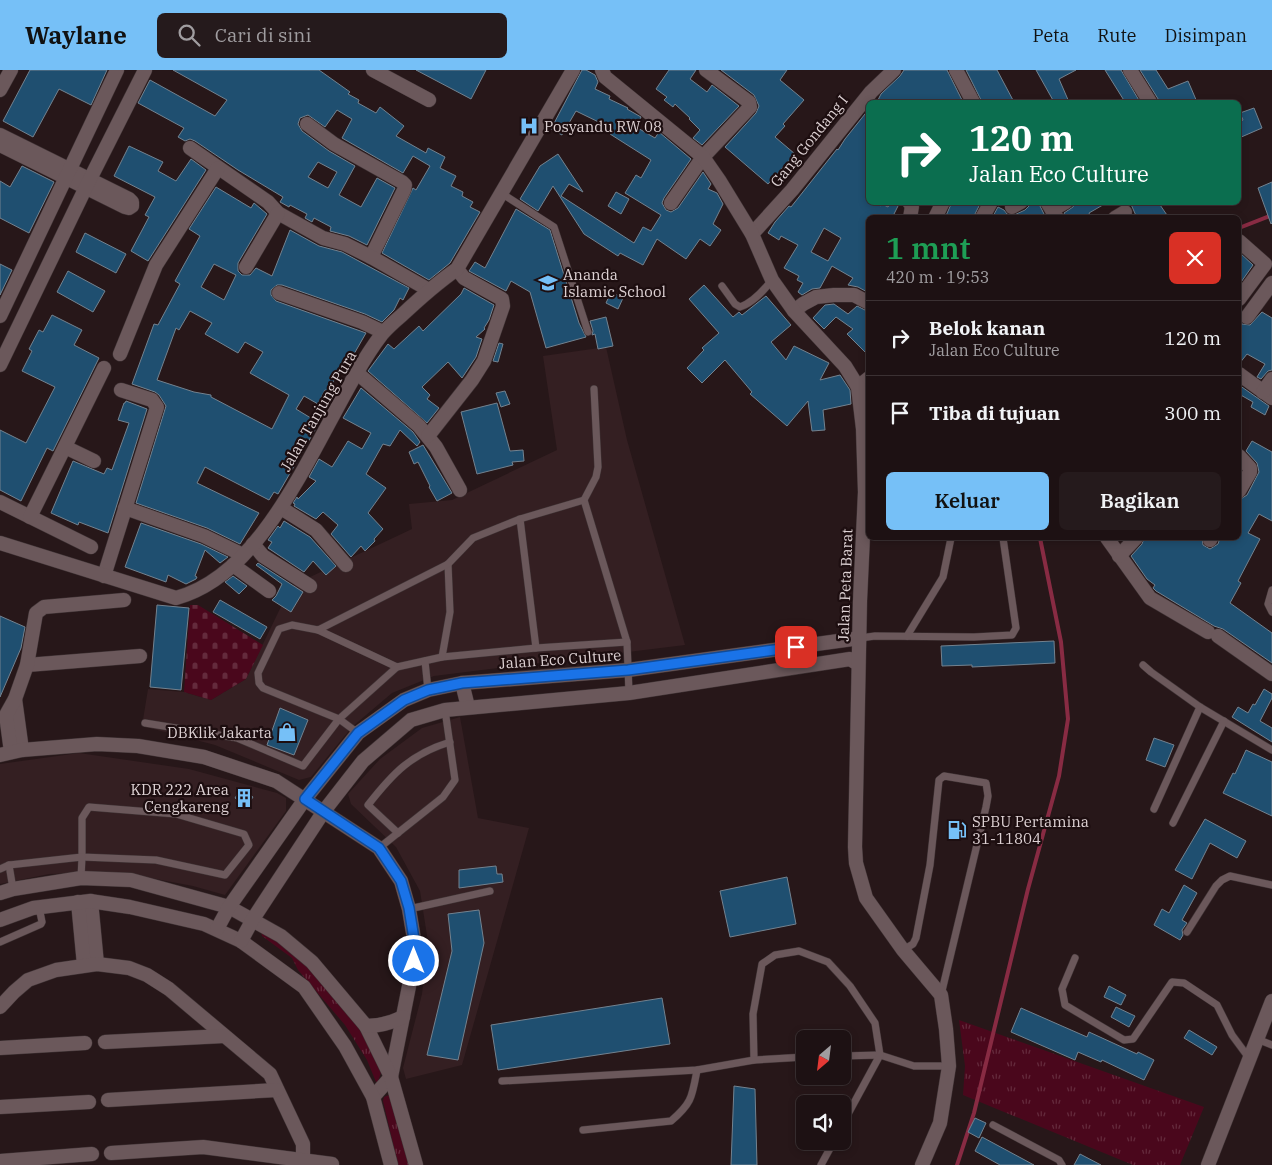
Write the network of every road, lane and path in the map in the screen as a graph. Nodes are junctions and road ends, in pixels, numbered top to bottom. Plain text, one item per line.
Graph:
1 (11, 70) edge
2 (117, 70) edge
3 (145, 70) edge
4 (373, 70) edge
5 (573, 70) edge
6 (602, 70) edge
7 (706, 70) edge
8 (894, 70) edge
9 (956, 70) edge
10 (1130, 70) edge
11 (0, 90) edge
12 (874, 97) edge
13 (429, 100) dead end
14 (972, 100) edge
15 (1149, 100) edge
16 (866, 106) edge
17 (308, 124) dead end
18 (0, 135) edge
19 (0, 145) edge
20 (190, 148) dead end
21 (703, 157) junction
22 (218, 168) junction
23 (67, 173) junction
24 (88, 183) junction
25 (501, 193) junction
26 (671, 203) dead end
27 (278, 213) junction
28 (752, 234) junction
29 (1241, 243) edge
30 (371, 256) junction
31 (246, 267) dead end
32 (1268, 268) edge
33 (457, 269) junction
34 (772, 280) junction
35 (1272, 283) edge
36 (722, 286) dead end
37 (429, 290) junction
38 (279, 292) dead end
39 (1241, 297) edge
40 (866, 302) edge
41 (794, 311) junction
42 (0, 316) edge
43 (1247, 317) dead end
44 (383, 332) junction
45 (588, 332) dead end
46 (120, 354) dead end
47 (0, 365) edge
48 (104, 368) dead end
49 (356, 372) junction
50 (1241, 375) edge
51 (1272, 379) edge
52 (864, 383) edge
53 (594, 389) dead end
54 (121, 390) dead end
55 (1268, 395) edge
56 (866, 428) edge
57 (428, 436) junction
58 (65, 448) junction
59 (1241, 458) edge
60 (94, 461) dead end
61 (1241, 487) edge
62 (460, 490) dead end
63 (584, 500) junction
64 (0, 502) edge
65 (125, 508) junction
66 (281, 508) junction
67 (30, 517) junction
68 (520, 519) junction
69 (950, 540) edge
70 (1003, 540) edge
71 (1108, 540) edge
72 (1134, 540) edge
73 (0, 542) edge
74 (253, 544) junction
75 (91, 547) dead end
76 (243, 555) junction
77 (1119, 556) junction
78 (448, 564) junction
79 (232, 565) junction
80 (346, 565) dead end
81 (104, 576) junction
82 (310, 586) dead end
83 (1272, 590) edge
84 (269, 591) dead end
85 (124, 600) dead end
86 (1272, 612) edge
87 (318, 630) junction
88 (907, 636) junction
89 (860, 638) junction
90 (627, 642) junction
91 (536, 648) junction
92 (140, 656) dead end
93 (442, 657) junction
94 (425, 661) junction
95 (858, 664) junction
96 (27, 665) junction
97 (1144, 665) dead end
98 (397, 668) junction
99 (628, 670) junction
100 (1272, 674) edge
101 (462, 683) junction
102 (428, 690) junction
103 (629, 692) junction
104 (468, 707) junction
105 (1200, 707) junction
106 (445, 710) junction
107 (339, 718) junction
108 (1224, 721) junction
109 (145, 724) dead end
110 (358, 733) junction
111 (450, 742) junction
112 (1272, 750) edge
113 (11, 752) edge
114 (305, 799) junction
115 (1154, 809) dead end
116 (324, 811) junction
117 (1173, 823) dead end
118 (398, 833) junction
119 (379, 848) junction
120 (82, 857) junction
121 (9, 865) junction
122 (0, 869) edge
123 (81, 878) junction
124 (1272, 885) edge
125 (7, 891) edge
126 (490, 891) dead end
127 (85, 902) junction
128 (39, 907) junction
129 (229, 907) junction
130 (409, 908) junction
131 (253, 919) junction
132 (0, 920) edge
133 (217, 929) junction
134 (1187, 932) dead end
135 (241, 941) junction
136 (0, 942) edge
137 (903, 950) junction
138 (1075, 958) dead end
139 (91, 964) junction
140 (941, 995) junction
141 (1272, 1001) edge
142 (0, 1007) edge
143 (403, 1017) junction
144 (366, 1026) junction
145 (224, 1036) junction
146 (1256, 1039) junction
147 (105, 1042) dead end
148 (85, 1044) dead end
149 (1272, 1045) edge
150 (0, 1048) edge
151 (880, 1055) junction
152 (851, 1056) edge
153 (796, 1058) edge
154 (1249, 1058) junction
155 (754, 1060) junction
156 (949, 1066) junction
157 (697, 1070) junction
158 (391, 1077) junction
159 (502, 1081) dead end
160 (277, 1090) junction
161 (373, 1097) junction
162 (108, 1100) dead end
163 (89, 1102) dead end
164 (0, 1107) edge
165 (851, 1108) edge
166 (993, 1125) dead end
167 (583, 1130) dead end
168 (829, 1150) edge
169 (111, 1153) dead end
170 (92, 1154) dead end
171 (303, 1160) junction
172 (0, 1161) edge
173 (332, 1164) dead end
174 (391, 1165) edge
175 (416, 1165) edge
176 (821, 1165) edge
177 (922, 1165) edge
178 (1062, 1165) edge
179 (1208, 1165) edge

1 - 11 street
2 - 23 street
3 - 24 street
4 - 13 street
5 - 25 street, Jalan Tanjung Pura
6 - 21 street, Jalan Peta Barat
7 - 21 street
8 - 12 street, Gang Gondang I
9 - 14 street
10 - 15 street
16 - 28 street, Gang Gondang I
17 - 30 street
18 - 23 street
19 - 23 street
20 - 22 street
21 - 26 street
21 - 28 street, Jalan Peta Barat
22 - 27 street
22 - 46 street
23 - 24 street
23 - 42 street
24 - 47 street
25 - 33 street, Jalan Tanjung Pura
25 - 45 lane
27 - 30 street
27 - 31 street
28 - 34 street, Jalan Peta Barat
29 - 32 street
30 - 37 street
32 - 39 street
33 - 37 street, Jalan Tanjung Pura
33 - 57 street
34 - 36 lane
34 - 41 street, Jalan Peta Barat
35 - 43 street
37 - 44 street, Jalan Tanjung Pura
38 - 44 street
40 - 41 street
41 - 52 street, Jalan Peta Barat
44 - 49 street, Jalan Tanjung Pura
48 - 58 street
49 - 57 street
49 - 66 street, Jalan Tanjung Pura
50 - 55 street
51 - 55 street
52 - 56 street, Jalan Peta Barat
53 - 63 lane
54 - 65 street
56 - 89 street, Jalan Peta Barat
57 - 62 street
58 - 60 street
58 - 67 street
59 - 61 street
63 - 68 lane
63 - 90 lane
64 - 67 street
65 - 76 street
65 - 81 street
66 - 74 street, Jalan Tanjung Pura
66 - 80 street
67 - 75 street
68 - 78 lane
68 - 91 lane
69 - 88 lane
70 - 88 lane
71 - 77 street
72 - 77 street
73 - 81 street, Jalan Tanjung Pura
74 - 76 street, Jalan Tanjung Pura
74 - 82 street
76 - 79 street, Jalan Tanjung Pura
77 - 100 street
78 - 87 lane
78 - 93 lane
79 - 81 street, Jalan Tanjung Pura
79 - 84 street
83 - 86 lane
85 - 96 street
87 - 98 lane
87 - 107 lane
88 - 89 lane
89 - 95 street, Jalan Peta Barat
89 - 99 street, Jalan Eco Culture
90 - 91 lane
90 - 99 lane
91 - 93 lane
92 - 96 street
93 - 94 lane
94 - 98 lane
94 - 102 lane
95 - 103 street
95 - 137 street, Jalan Peta Barat
96 - 113 street
97 - 105 lane
98 - 107 lane
99 - 101 street, Jalan Eco Culture
99 - 103 lane
101 - 102 street, Jalan Eco Culture
101 - 104 street
102 - 110 street, Jalan Eco Culture
103 - 104 street
104 - 106 street
105 - 108 lane
105 - 115 lane
106 - 111 lane
106 - 116 street
107 - 109 lane
107 - 110 lane
108 - 112 lane
108 - 117 lane
110 - 114 street, Jalan Eco Culture
111 - 118 lane
111 - 118 lane
113 - 114 street
114 - 116 street
114 - 129 street, Jalan Eco Culture
116 - 119 street
116 - 131 street
118 - 119 lane
119 - 130 street
120 - 120 lane
120 - 121 lane
120 - 123 lane
121 - 122 lane
121 - 125 lane
123 - 125 street
123 - 129 street
124 - 134 lane
126 - 130 lane
127 - 128 street
127 - 133 street
127 - 139 street
128 - 132 street
128 - 136 lane
129 - 131 street
129 - 133 street, Jalan Eco Culture
130 - 143 street
131 - 135 street
131 - 144 street
133 - 135 street
135 - 161 street
137 - 140 street, Jalan Peta Barat
137 - 140 lane
138 - 154 lane
139 - 142 street
139 - 145 street
140 - 156 street
141 - 146 street
143 - 144 street
143 - 158 street
144 - 158 street
145 - 147 street
145 - 160 street
146 - 149 lane
146 - 154 street
148 - 150 street
151 - 152 lane
151 - 155 lane
151 - 156 lane
151 - 165 lane
153 - 155 lane
154 - 179 street
155 - 157 lane
156 - 177 street
157 - 159 lane
157 - 167 lane
158 - 161 street
158 - 175 street
160 - 162 street
160 - 171 street
161 - 174 street
163 - 164 street
166 - 178 lane
168 - 176 lane
169 - 171 street
170 - 172 street
171 - 173 street

